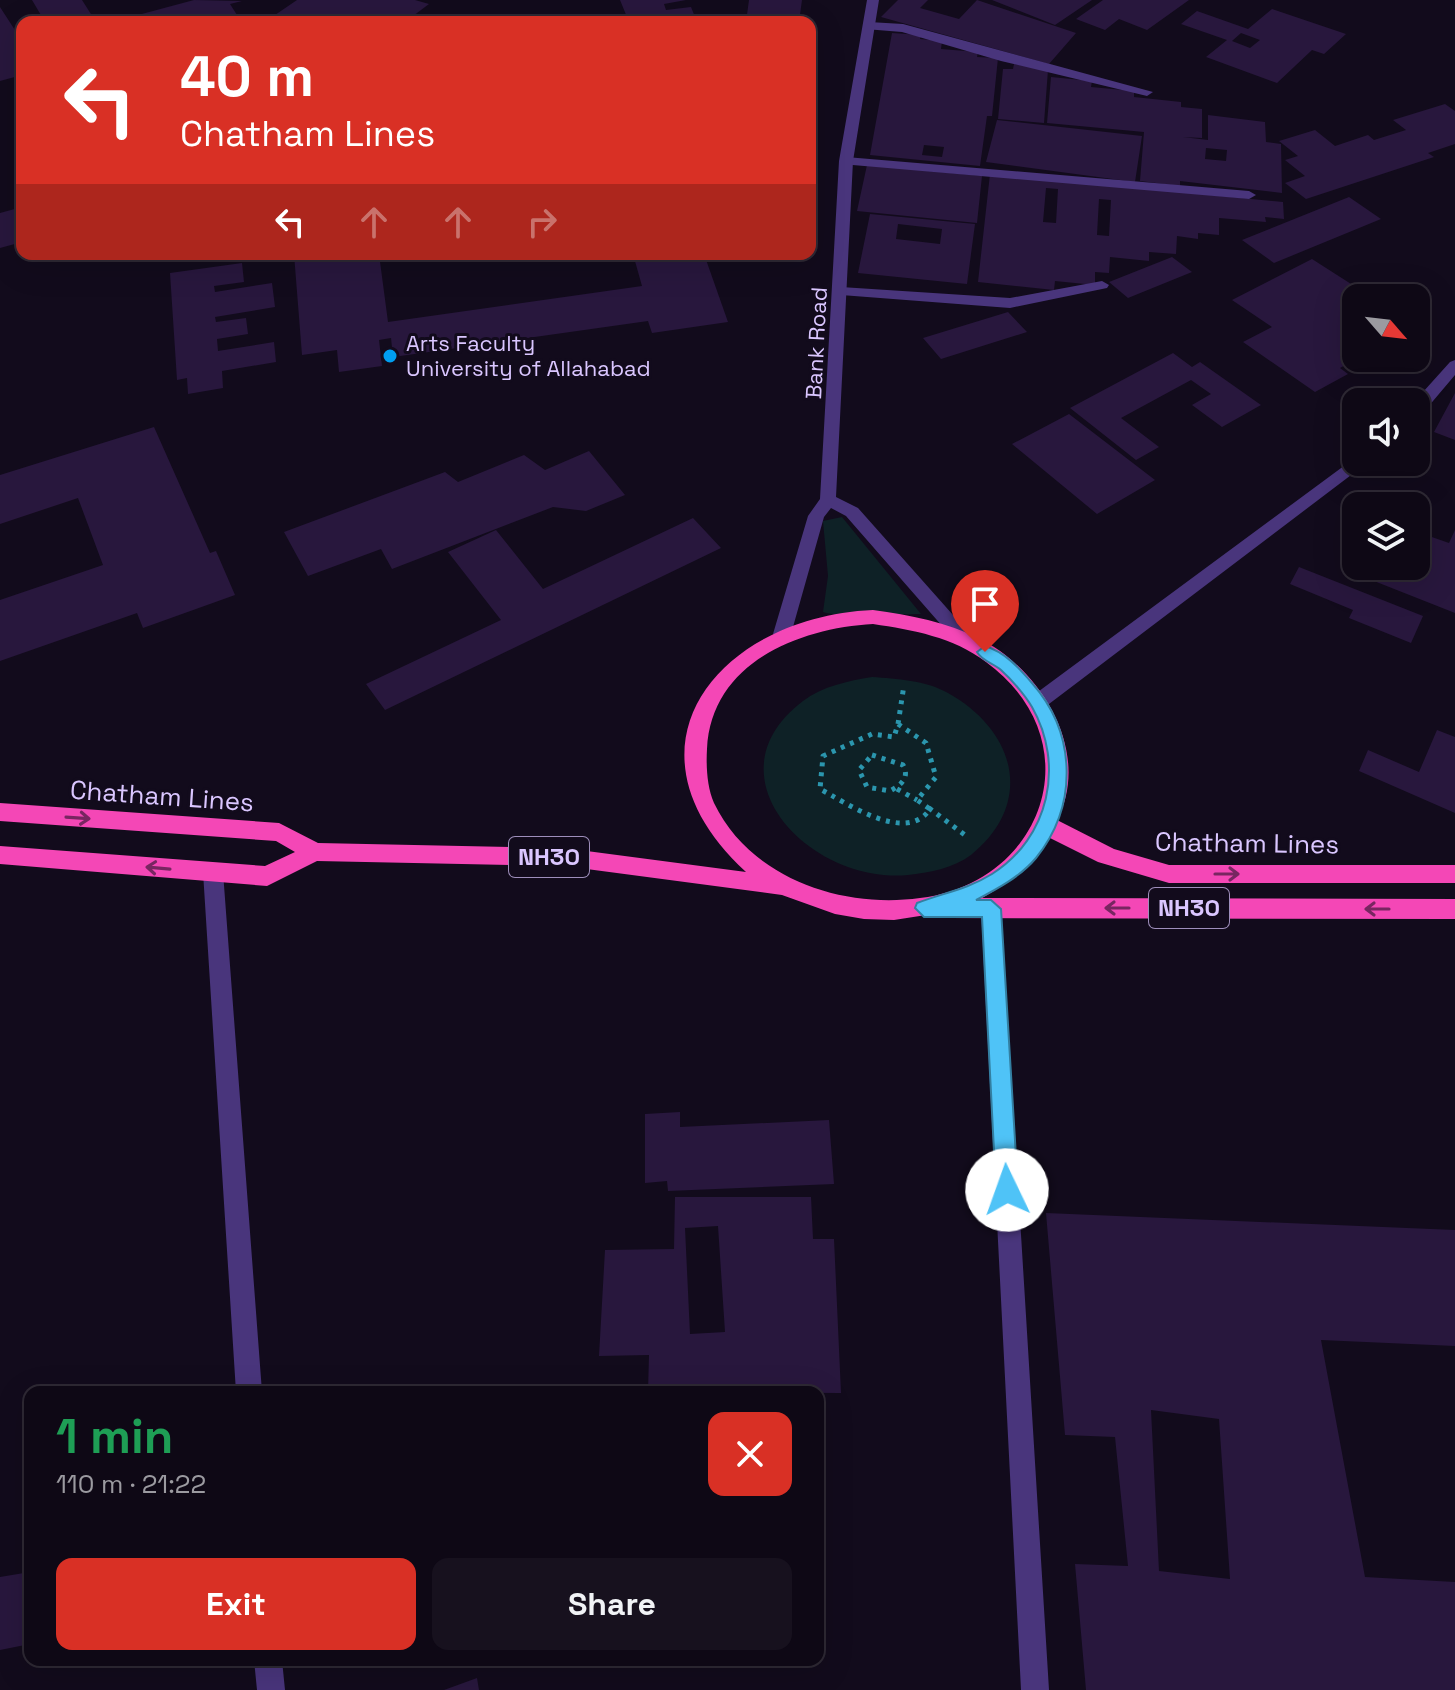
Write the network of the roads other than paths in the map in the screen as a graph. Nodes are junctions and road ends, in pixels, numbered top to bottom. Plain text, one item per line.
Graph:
1 (873, 0) edge
2 (869, 26) junction
3 (1147, 92) dead end
4 (846, 161) junction
5 (1249, 195) dead end
6 (1102, 285) dead end
7 (841, 291) junction
8 (1455, 365) edge
9 (1430, 394) edge
10 (1342, 473) edge
11 (828, 500) junction
12 (782, 634) junction
13 (963, 638) junction
14 (1038, 702) junction
15 (0, 812) edge
16 (1047, 825) junction
17 (315, 852) junction
18 (0, 855) edge
19 (213, 872) junction
20 (1455, 874) edge
21 (782, 886) junction
22 (924, 908) junction
23 (991, 909) junction
24 (1455, 909) edge
25 (249, 1386) edge
26 (269, 1666) edge
27 (271, 1690) edge
28 (1035, 1690) edge

1 - 2 street, Bank Road
2 - 3 street
2 - 4 street, Bank Road
4 - 5 street
4 - 7 street, Bank Road
6 - 7 street
7 - 11 street, Bank Road
8 - 9 street
10 - 14 street
11 - 12 street, Bank Road
11 - 13 street
12 - 13 highway, Chatham Lines / NH30
12 - 21 highway, Chatham Lines / NH30
13 - 14 highway, Chatham Lines / NH30
14 - 16 highway, Chatham Lines / NH30
15 -> 17 highway, Chatham Lines / NH30
16 -> 20 highway, Chatham Lines / NH30
16 - 22 highway, Chatham Lines / NH30
17 - 19 highway, Chatham Lines / NH30
17 - 21 highway, Chatham Lines / NH30
19 -> 18 highway, Chatham Lines / NH30
19 - 25 street
21 - 22 highway, Chatham Lines / NH30
22 - 23 highway, Chatham Lines / NH30
24 -> 23 highway, Chatham Lines / NH30
23 - 28 street
26 - 27 street

